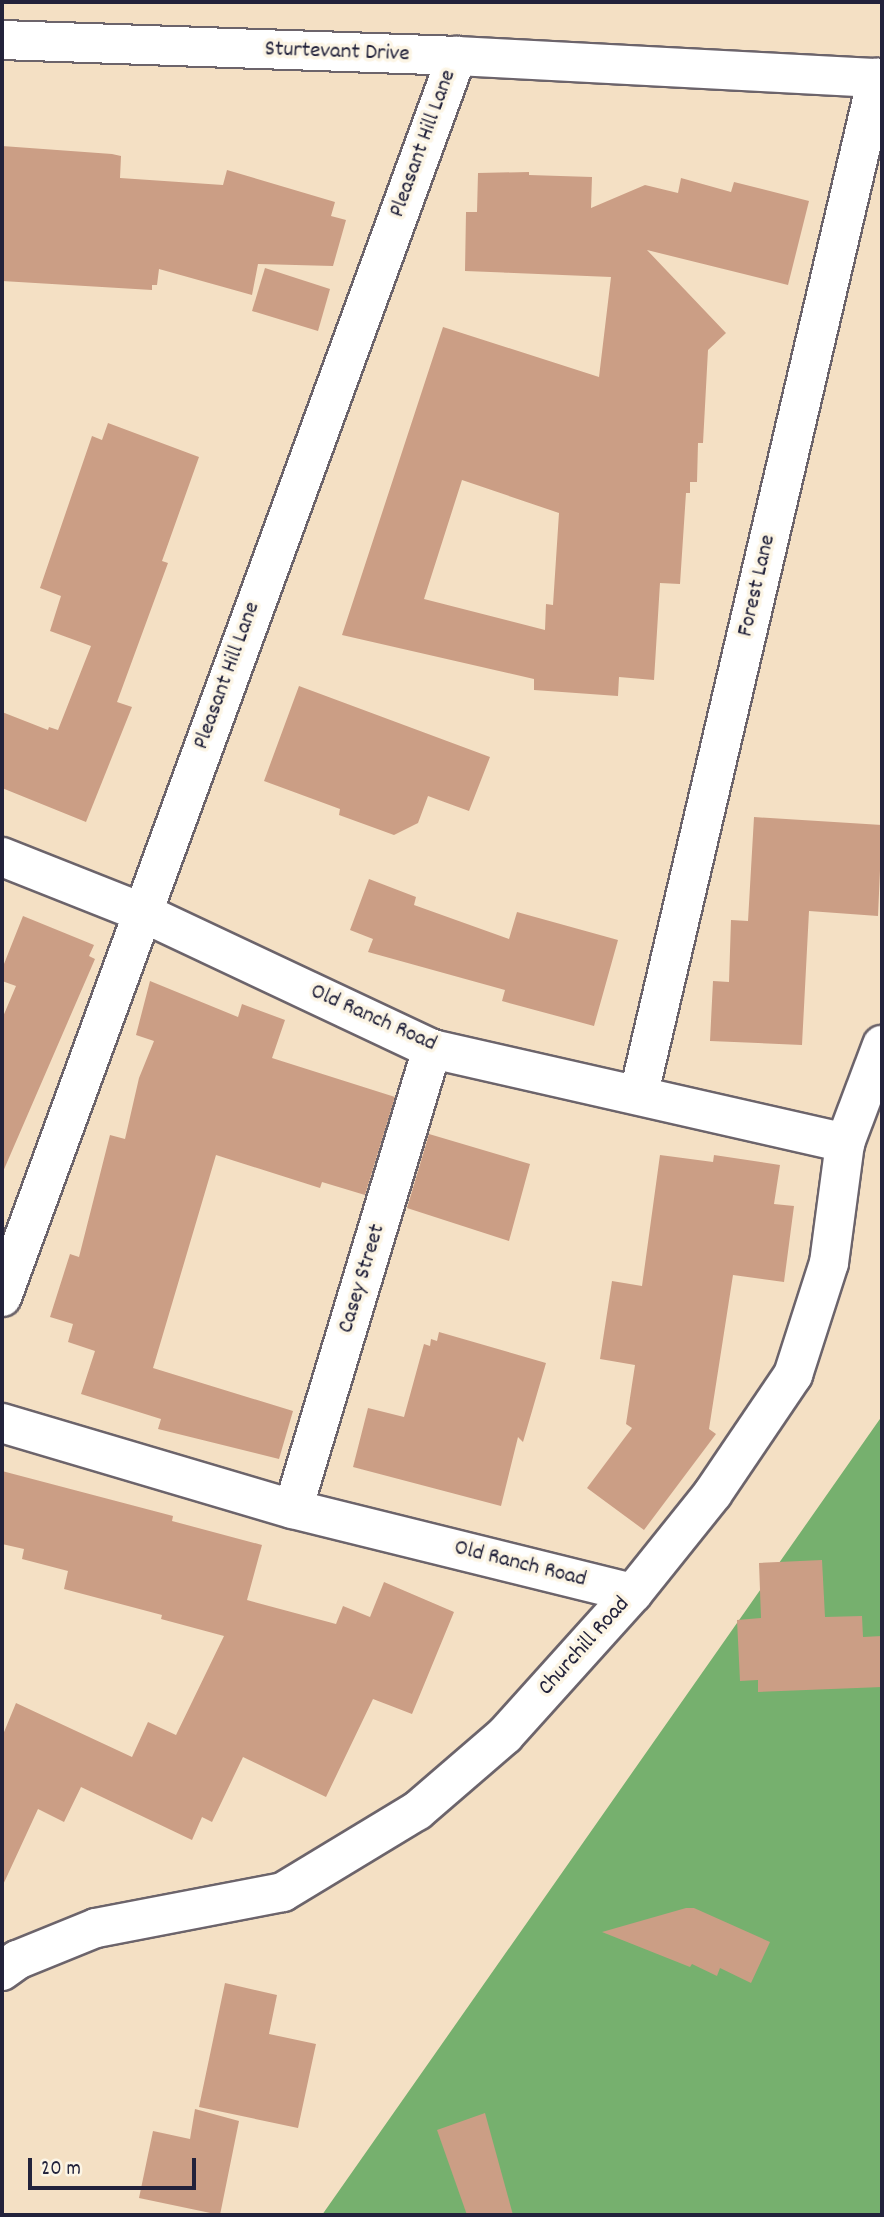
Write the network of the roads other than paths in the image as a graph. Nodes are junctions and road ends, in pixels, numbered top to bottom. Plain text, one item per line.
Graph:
1 (2, 40) edge
2 (457, 56) junction
3 (880, 78) edge
4 (2, 856) edge
5 (141, 912) junction
6 (882, 1045) edge
7 (432, 1049) junction
8 (639, 1093) junction
9 (845, 1143) junction
10 (2, 1297) edge
11 (2, 1423) edge
12 (293, 1509) junction
13 (633, 1593) junction
14 (2, 1971) edge

1 - 2 street, Sturtevant Drive
2 - 3 street, Sturtevant Drive
2 - 5 street, Pleasant Hill Lane
3 - 8 street, Forest Lane
4 - 5 street, Old Ranch Road
5 - 7 street, Old Ranch Road
5 - 10 street, Pleasant Hill Lane
6 - 9 street, Churchill Road
7 - 8 street, Old Ranch Road
7 - 12 street, Casey Street
8 - 9 street, Old Ranch Road
9 - 13 street, Churchill Road
11 - 12 street, Old Ranch Road
12 - 13 street, Old Ranch Road
13 - 14 street, Churchill Road

